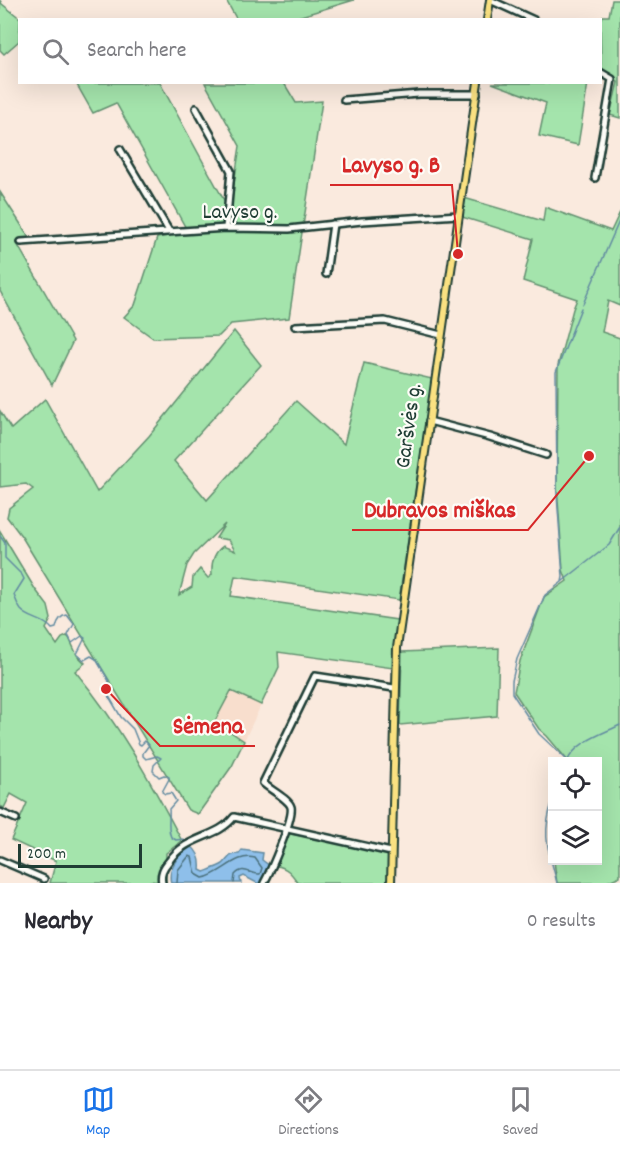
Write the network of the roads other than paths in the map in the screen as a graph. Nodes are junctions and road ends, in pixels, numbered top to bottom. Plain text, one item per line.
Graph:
1 (490, 0) edge
2 (488, 18) edge
3 (530, 18) edge
4 (602, 73) edge
5 (478, 84) edge
6 (477, 94) junction
7 (344, 100) dead end
8 (196, 108) dead end
9 (120, 149) dead end
10 (595, 178) dead end
11 (459, 215) junction
12 (333, 224) junction
13 (226, 228) junction
14 (169, 231) junction
15 (21, 242) dead end
16 (326, 274) dead end
17 (295, 326) dead end
18 (441, 336) junction
19 (429, 421) junction
20 (546, 455) dead end
21 (394, 688) junction
22 (0, 812) edge
23 (16, 819) dead end
24 (286, 830) junction
25 (391, 852) junction
26 (0, 860) edge
27 (44, 879) dead end
28 (162, 883) edge
29 (264, 883) edge
30 (391, 883) edge

1 - 2 main road
1 - 3 street
4 - 10 street
5 - 6 main road, Garšvės g.
6 - 7 street
6 - 11 main road, Garšvės g.
8 - 13 street
9 - 14 street
11 - 12 street, Lavyso g.
11 - 18 main road, Garšvės g.
12 - 13 street, Lavyso g.
12 - 16 street
13 - 14 street, Lavyso g.
14 - 15 street, Lavyso g.
17 - 18 street
18 - 19 main road, Garšvės g.
19 - 20 street
19 - 21 main road, Garšvės g.
21 - 24 street
21 - 25 main road, Garšvės g.
22 - 23 street
24 - 25 street
24 - 28 street
24 - 29 street
25 - 30 main road, Garšvės g.
26 - 27 street

